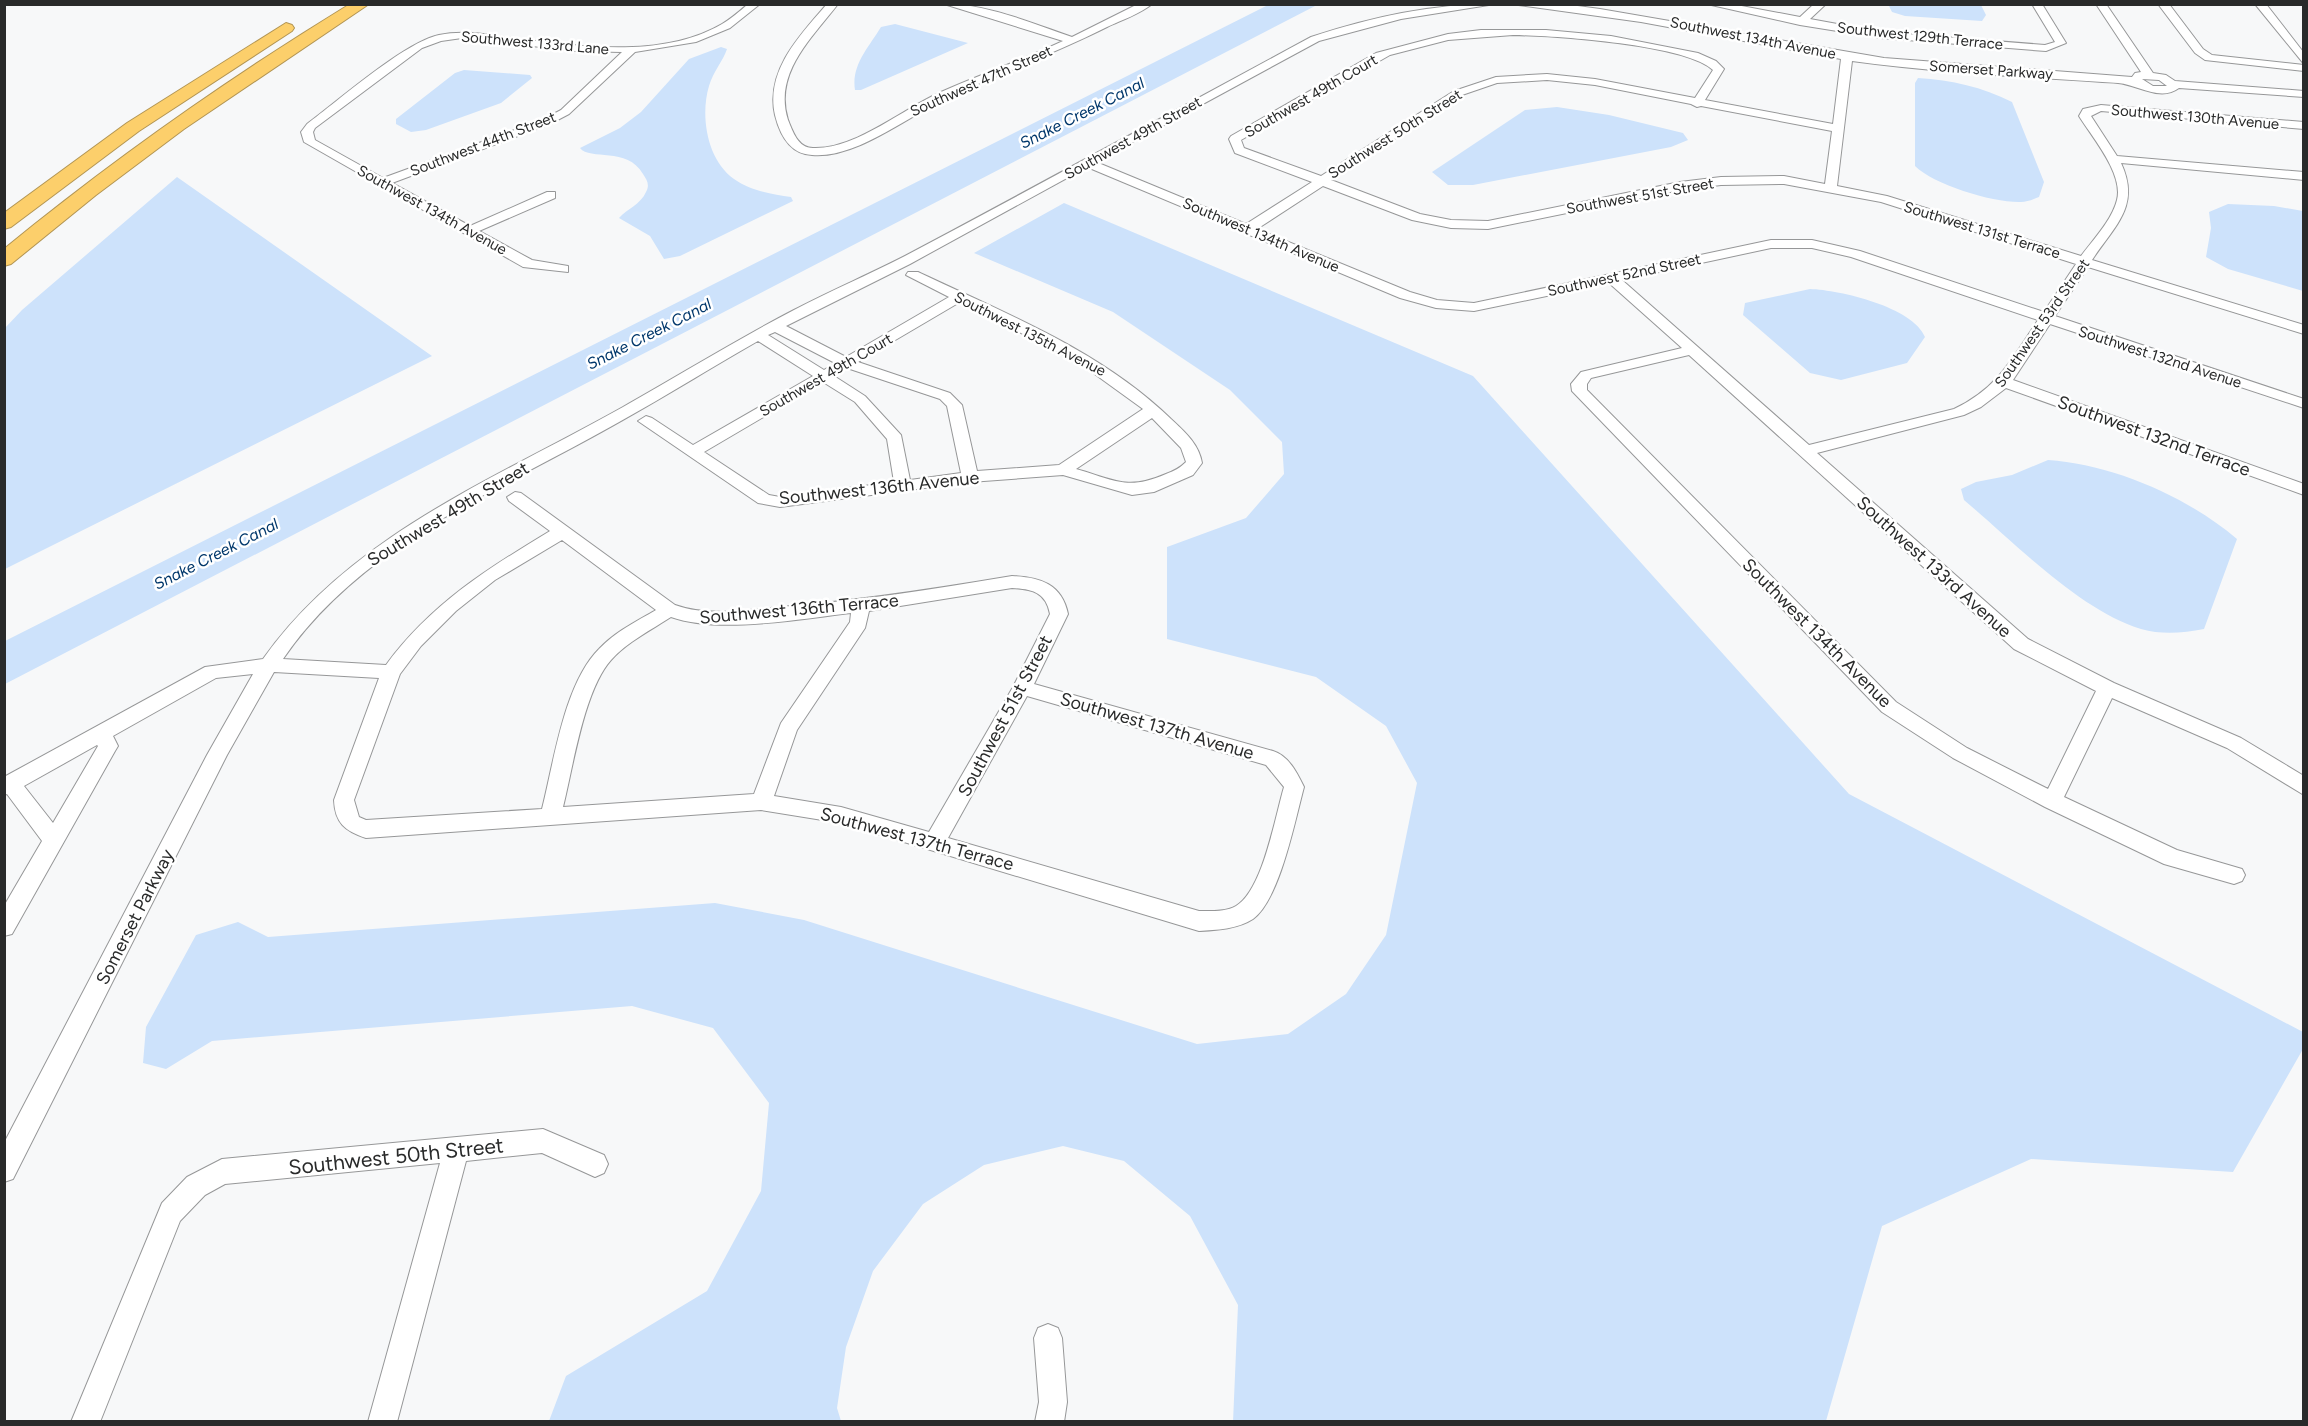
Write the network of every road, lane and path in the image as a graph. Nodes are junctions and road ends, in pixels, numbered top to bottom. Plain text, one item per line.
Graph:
1 (362, 4) edge
2 (755, 4) edge
3 (833, 4) edge
4 (949, 4) edge
5 (1147, 4) edge
6 (1490, 4) edge
7 (1516, 4) edge
8 (1712, 4) edge
9 (1821, 4) edge
10 (2037, 4) edge
11 (2101, 4) edge
12 (2163, 4) edge
13 (2260, 4) edge
14 (306, 16) dead end
15 (1800, 22) junction
16 (1071, 40) junction
17 (631, 50) junction
18 (1847, 56) junction
19 (2304, 61) edge
20 (2304, 68) edge
21 (2149, 75) junction
22 (2135, 81) junction
23 (2175, 84) junction
24 (2160, 90) junction
25 (2304, 94) edge
26 (1697, 104) junction
27 (2087, 111) joint
28 (2176, 115) junction
29 (2304, 126) edge
30 (1838, 129) junction
31 (307, 138) joint
32 (2112, 159) junction
33 (1087, 163) junction
34 (2304, 176) edge
35 (1320, 181) junction
36 (382, 182) junction
37 (1831, 187) junction
38 (551, 195) dead end
39 (4, 223) edge
40 (1248, 230) junction
41 (469, 231) junction
42 (1812, 244) joint
43 (4, 260) edge
44 (2085, 262) junction
45 (563, 269) dead end
46 (913, 275) dead end
47 (1612, 278) junction
48 (959, 297) junction
49 (1436, 304) joint
50 (2046, 318) junction
51 (780, 329) junction
52 (2304, 330) edge
53 (764, 338) junction
54 (1692, 350) junction
55 (846, 363) junction
56 (825, 376) junction
57 (2004, 382) junction
58 (2304, 404) edge
59 (1154, 410) junction
60 (646, 421) dead end
61 (1805, 451) junction
62 (693, 452) junction
63 (1063, 470) junction
64 (970, 477) junction
65 (903, 487) junction
66 (2304, 490) edge
67 (515, 497) dead end
68 (562, 532) junction
69 (1047, 590) joint
70 (860, 608) junction
71 (669, 610) junction
72 (269, 665) junction
73 (391, 672) junction
74 (1022, 688) junction
75 (2107, 688) junction
76 (102, 733) junction
77 (8, 786) edge
78 (2304, 787) edge
79 (2052, 801) junction
80 (761, 802) junction
81 (550, 816) junction
82 (54, 840) junction
83 (935, 842) junction
84 (2234, 875) dead end
85 (1224, 920) joint
86 (4, 927) edge
87 (456, 1150) junction
88 (595, 1164) dead end
89 (4, 1170) edge
90 (1048, 1338) dead end
91 (85, 1422) edge
92 (382, 1422) edge
93 (1049, 1422) edge

1 - 43 highway
2 - 17 street, Southwest 133rd Lane
3 - 16 street, Southwest 47th Street
4 - 16 street
5 - 16 street, Southwest 47th Street
6 - 33 street, Southwest 49th Street
7 - 18 street, Southwest 134th Avenue
8 - 15 street, Southwest 129th Terrace
9 - 15 street
10 - 15 street, Southwest 129th Terrace
11 - 21 street
12 - 20 street
13 - 19 street
14 - 39 highway
17 - 31 street, Southwest 133rd Lane
17 - 36 street, Southwest 44th Street
18 - 22 street, Somerset Parkway
18 - 30 street
21 - 22 street
21 - 23 street
22 - 24 street
23 - 24 street
23 - 25 street
24 - 28 street
26 - 30 street, Southwest 50th Street
26 - 35 street, Southwest 50th Street
26 - 35 street, Southwest 49th Court
27 - 28 street, Southwest 130th Avenue
27 - 32 street, Southwest 53rd Street
28 - 29 street, Southwest 130th Avenue
30 - 37 street
31 - 36 street, Southwest 134th Avenue
32 - 34 street
32 - 44 street, Southwest 53rd Street
33 - 40 street, Southwest 134th Avenue
33 - 51 street, Southwest 49th Street
35 - 37 street, Southwest 51st Street
35 - 40 street, Southwest 50th Street
36 - 41 street, Southwest 134th Avenue
37 - 44 street, Southwest 131st Terrace
38 - 41 street
40 - 49 street, Southwest 134th Avenue
41 - 45 street, Southwest 134th Avenue
42 - 47 street, Southwest 52nd Street
42 - 50 street, Southwest 132nd Avenue
44 - 50 street, Southwest 53rd Street
44 - 52 street, Southwest 131st Terrace
46 - 48 street, Southwest 135th Avenue
47 - 49 street, Southwest 52nd Street
47 - 54 street, Southwest 133rd Avenue
48 - 55 street, Southwest 49th Court
48 - 59 street, Southwest 135th Avenue
50 - 57 street, Southwest 53rd Street
50 - 58 street, Southwest 132nd Avenue
51 - 53 street, Southwest 49th Street
51 - 55 street
53 - 56 street
53 - 72 street, Southwest 49th Street
54 - 61 street, Southwest 133rd Avenue
54 - 79 street, Southwest 134th Avenue
55 - 56 street, Southwest 49th Court
55 - 64 street
56 - 62 street, Southwest 49th Court
56 - 65 street
57 - 61 street, Southwest 53rd Street
57 - 66 street, Southwest 132nd Terrace
59 - 63 street
59 - 63 street, Southwest 135th Avenue
60 - 62 street, Southwest 136th Avenue
61 - 75 street, Southwest 133rd Avenue
62 - 65 street, Southwest 136th Avenue
63 - 64 street, Southwest 136th Avenue
64 - 65 street, Southwest 136th Avenue
67 - 68 street, Southwest 136th Terrace
68 - 71 street, Southwest 136th Terrace
68 - 73 street
69 - 70 street, Southwest 136th Terrace
69 - 74 street, Southwest 51st Street
70 - 71 street, Southwest 136th Terrace
70 - 80 street
71 - 81 street
72 - 73 street
72 - 76 street
72 - 89 street, Somerset Parkway
73 - 81 street, Southwest 137th Terrace
74 - 83 street, Southwest 51st Street
74 - 85 street, Southwest 137th Avenue
75 - 78 street, Southwest 133rd Avenue
75 - 79 street
76 - 77 street
76 - 82 street
77 - 82 street
79 - 84 street, Southwest 134th Avenue
80 - 81 street, Southwest 137th Terrace
80 - 83 street, Southwest 137th Terrace
82 - 86 street
83 - 85 street, Southwest 137th Terrace
87 - 88 street, Southwest 50th Street
87 - 91 street, Southwest 50th Street
87 - 92 street
90 - 93 street

